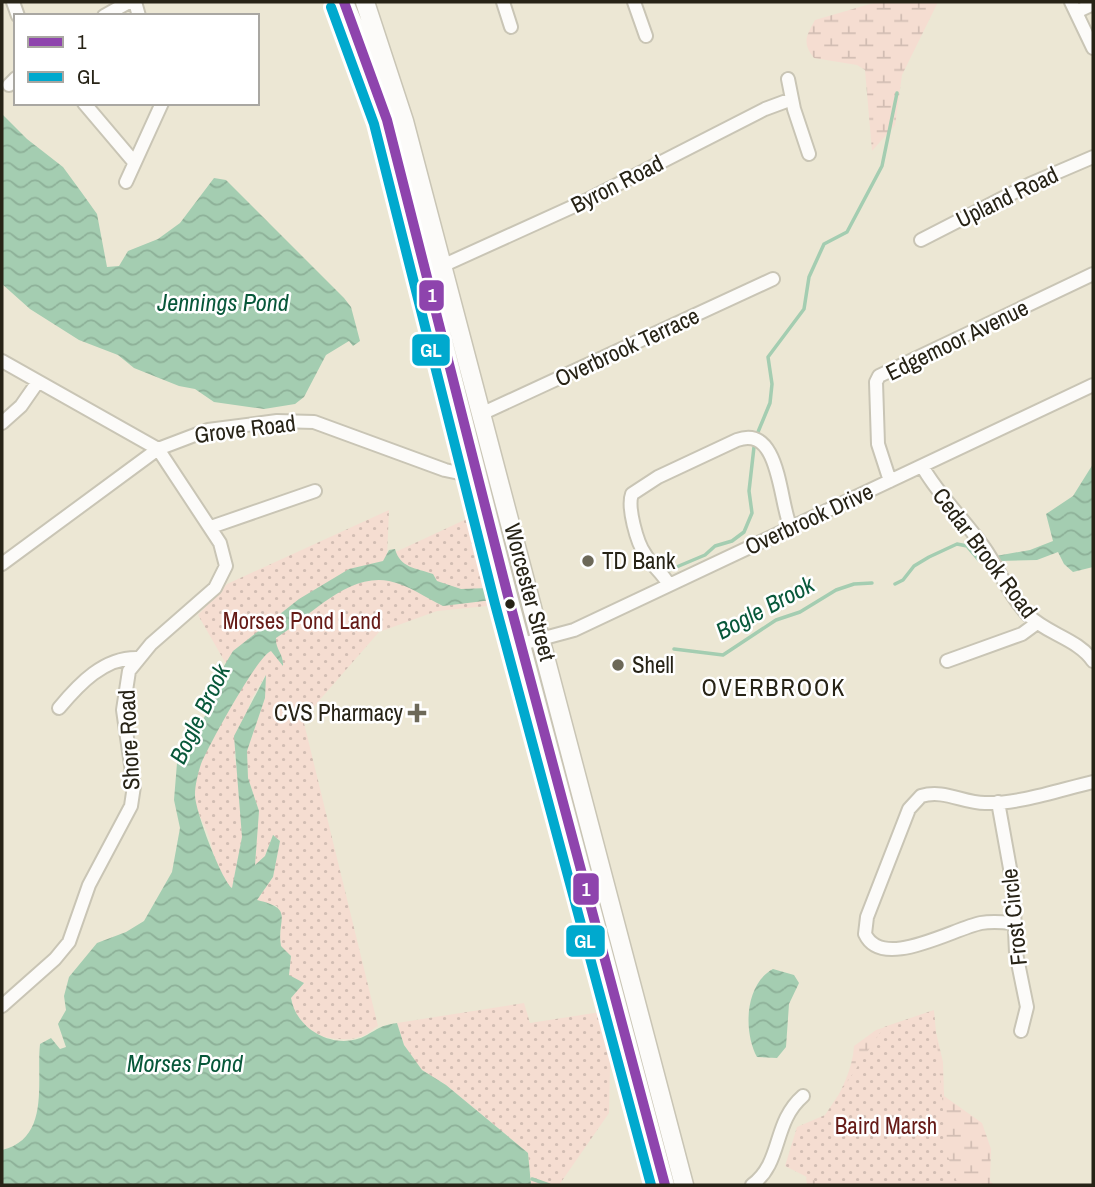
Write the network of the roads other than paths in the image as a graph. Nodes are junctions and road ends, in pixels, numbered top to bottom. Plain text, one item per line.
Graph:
1 (129, 2) edge
2 (344, 2) edge
3 (365, 2) edge
4 (503, 2) edge
5 (634, 2) edge
6 (1093, 4) edge
7 (1074, 7) edge
8 (108, 14) edge
9 (511, 27) dead end
10 (646, 36) dead end
11 (1093, 48) edge
12 (788, 79) dead end
13 (792, 99) junction
14 (86, 105) edge
15 (162, 105) edge
16 (809, 153) dead end
17 (1093, 157) edge
18 (134, 162) junction
19 (126, 182) dead end
20 (922, 240) dead end
21 (442, 266) junction
22 (1093, 274) edge
23 (773, 279) dead end
24 (2, 361) edge
25 (37, 383) junction
26 (1093, 385) edge
27 (481, 414) junction
28 (2, 423) edge
29 (158, 449) junction
30 (922, 466) junction
31 (478, 477) junction
32 (890, 481) junction
33 (315, 491) dead end
34 (211, 527) junction
35 (791, 528) junction
36 (2, 565) edge
37 (669, 585) junction
38 (1037, 623) junction
39 (542, 639) junction
40 (522, 644) junction
41 (1092, 657) edge
42 (138, 658) junction
43 (947, 661) dead end
44 (59, 708) dead end
45 (1093, 782) edge
46 (998, 803) junction
47 (1013, 923) junction
48 (2, 1006) edge
49 (1021, 1031) dead end
50 (803, 1096) dead end
51 (665, 1185) edge
52 (684, 1185) edge
53 (752, 1185) edge

1 - 8 street
2 - 31 highway, Worcester Street
3 - 21 highway, Worcester Street
4 - 9 street
5 - 10 street
6 - 7 street
7 - 11 street
12 - 13 street
13 - 16 street
13 - 21 street, Byron Road
14 - 18 street
15 - 18 street
17 - 20 street, Upland Road
18 - 19 street
21 - 27 highway, Worcester Street
22 - 32 street, Edgemoor Avenue
23 - 27 street, Overbrook Terrace
24 - 25 street
25 - 28 street
25 - 29 street
26 - 30 street, Overbrook Drive
27 - 39 highway, Worcester Street
29 - 31 street, Grove Road
29 - 34 street, Shore Road
29 - 36 street, Grove Road
30 - 32 street, Overbrook Drive
30 - 38 street, Cedar Brook Road
31 - 40 highway, Worcester Street
32 - 35 street, Overbrook Drive
33 - 34 street
34 - 42 street, Shore Road
35 - 37 street, Overbrook Drive
35 - 37 street
37 - 39 street, Overbrook Drive
38 - 41 street, Cedar Brook Road
38 - 43 street
39 - 40 street, Overbrook Drive
39 - 52 highway, Worcester Street
40 - 51 highway, Worcester Street
42 - 44 street
42 - 48 street, Shore Road
45 - 46 street
46 - 47 street, Frost Circle
46 - 47 street
47 - 49 street, Frost Circle
50 - 53 street

